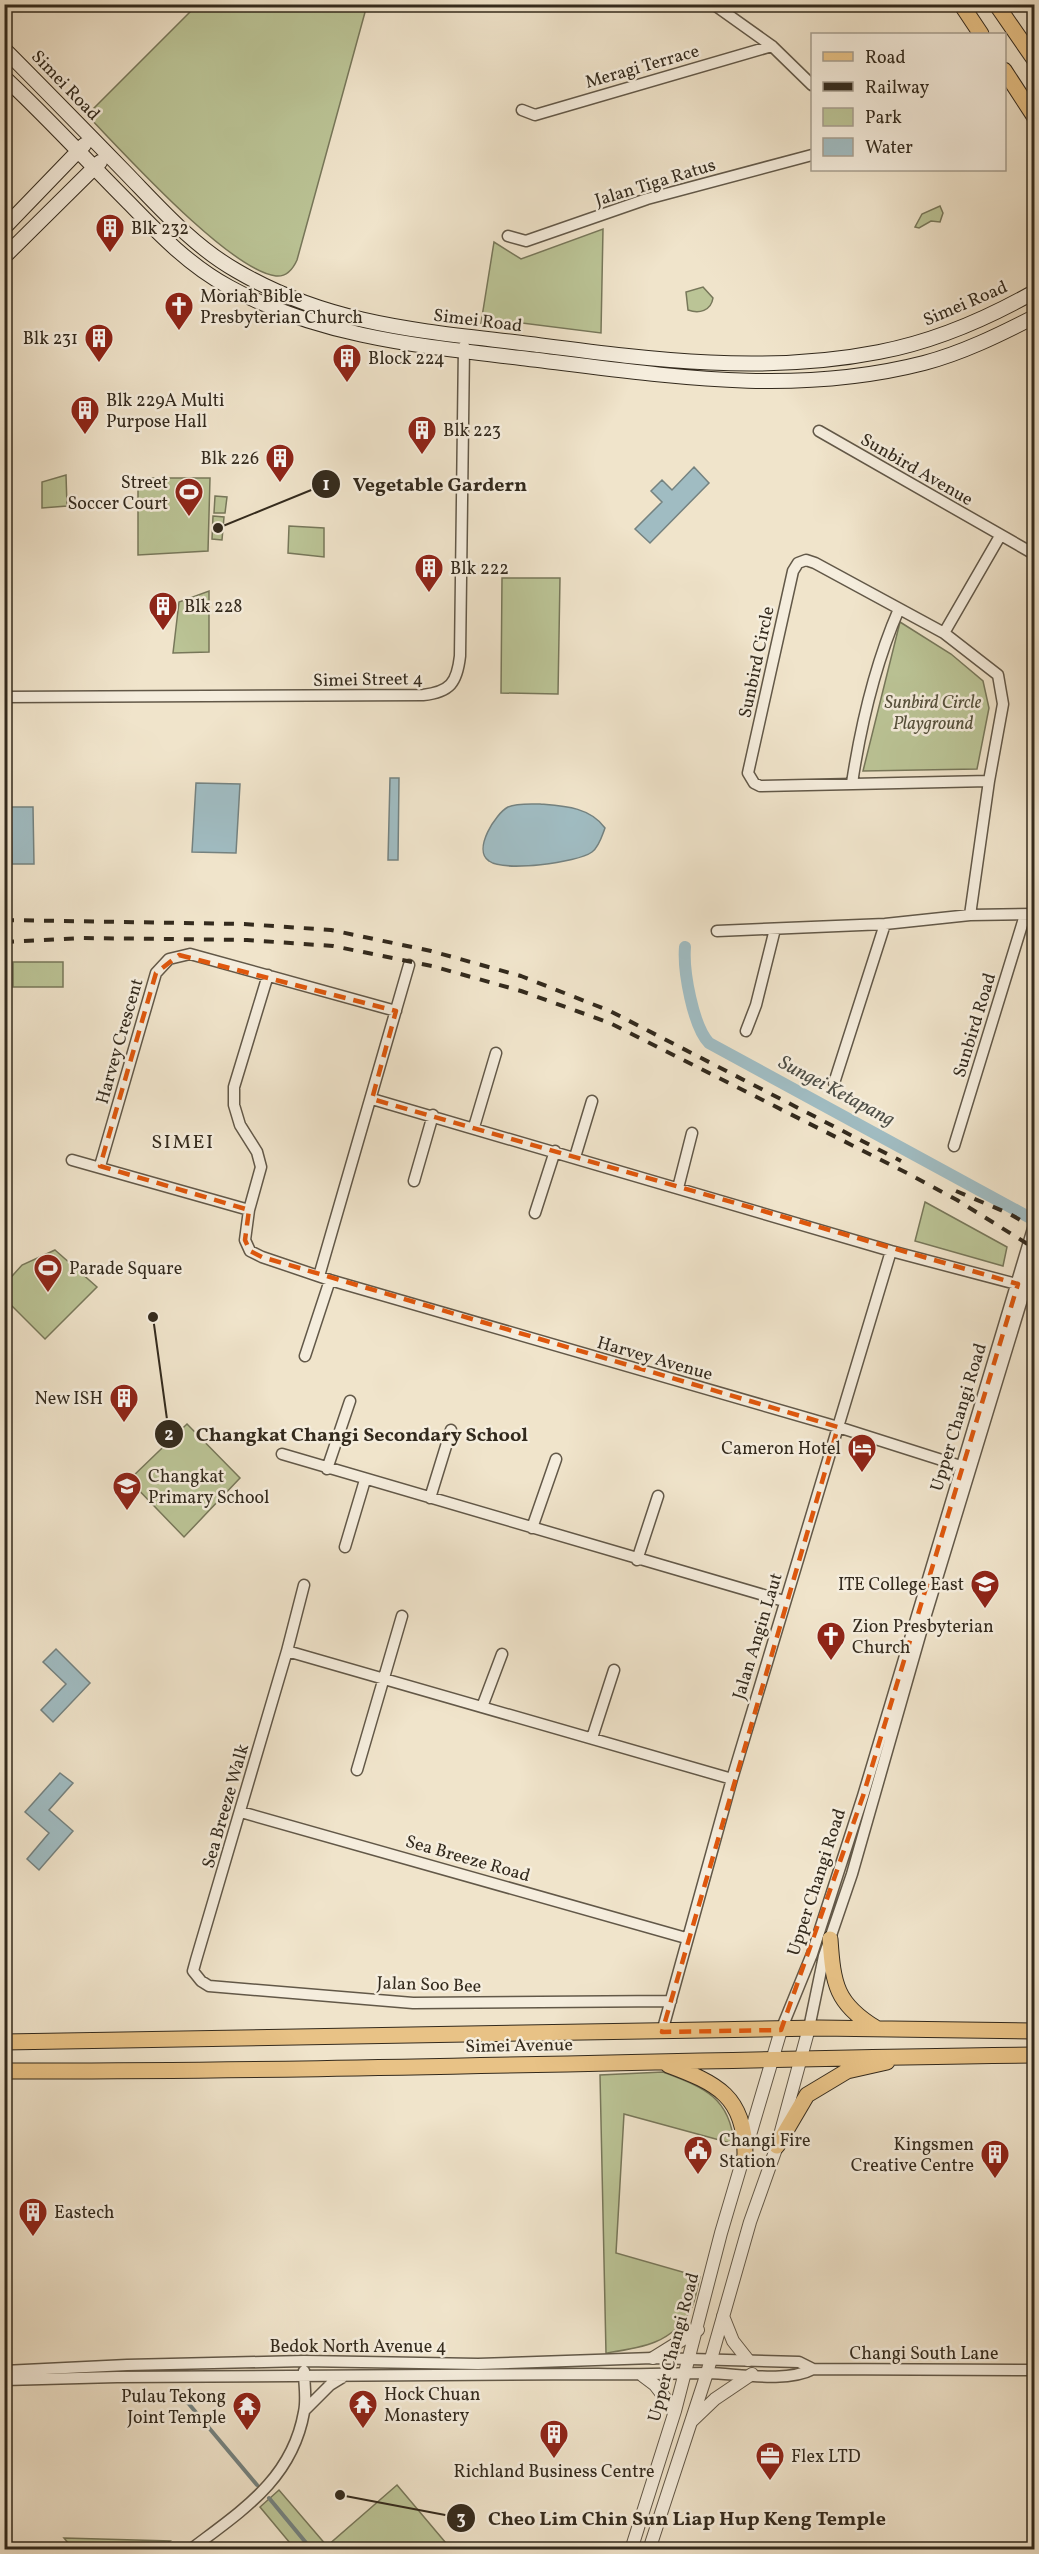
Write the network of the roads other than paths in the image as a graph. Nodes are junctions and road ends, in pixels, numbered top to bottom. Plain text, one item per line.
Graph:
1 (713, 4) edge
2 (961, 4) edge
3 (996, 4) edge
4 (980, 33) edge
5 (772, 46) junction
6 (4, 49) edge
7 (1035, 59) edge
8 (1006, 74) edge
9 (4, 77) edge
10 (811, 82) edge
11 (522, 110) dead end
12 (1035, 116) edge
13 (91, 137) junction
14 (78, 152) junction
15 (108, 154) junction
16 (811, 156) edge
17 (94, 168) junction
18 (4, 228) edge
19 (186, 234) junction
20 (508, 236) dead end
21 (175, 250) junction
22 (4, 257) edge
23 (1035, 292) edge
24 (1035, 317) edge
25 (463, 336) junction
26 (464, 351) junction
27 (819, 431) dead end
28 (1000, 536) junction
29 (1035, 554) edge
30 (899, 609) junction
31 (944, 633) junction
32 (4, 698) edge
33 (989, 781) junction
34 (852, 783) junction
35 (1030, 914) edge
36 (970, 915) junction
37 (885, 924) junction
38 (775, 929) junction
39 (717, 931) dead end
40 (409, 965) dead end
41 (268, 975) junction
42 (396, 1011) junction
43 (746, 1031) dead end
44 (496, 1053) dead end
45 (834, 1083) dead end
46 (372, 1099) junction
47 (592, 1101) dead end
48 (433, 1115) junction
49 (474, 1127) junction
50 (692, 1133) dead end
51 (954, 1146) dead end
52 (555, 1151) junction
53 (575, 1157) junction
54 (72, 1160) dead end
55 (100, 1166) junction
56 (414, 1181) dead end
57 (678, 1188) junction
58 (249, 1210) junction
59 (535, 1213) dead end
60 (1034, 1227) edge
61 (891, 1251) junction
62 (1035, 1260) edge
63 (325, 1278) junction
64 (1023, 1286) junction
65 (305, 1356) dead end
66 (350, 1401) dead end
67 (838, 1427) junction
68 (451, 1430) dead end
69 (282, 1454) dead end
70 (556, 1459) dead end
71 (965, 1468) junction
72 (327, 1469) junction
73 (364, 1480) junction
74 (658, 1496) dead end
75 (430, 1498) junction
76 (532, 1528) junction
77 (345, 1547) dead end
78 (637, 1560) junction
79 (304, 1585) dead end
80 (784, 1601) junction
81 (402, 1616) dead end
82 (287, 1651) junction
83 (502, 1654) dead end
84 (614, 1671) dead end
85 (383, 1679) junction
86 (482, 1707) junction
87 (592, 1738) junction
88 (357, 1770) dead end
89 (732, 1779) junction
90 (241, 1812) junction
91 (686, 1938) junction
92 (830, 1939) junction
93 (194, 1971) joint
94 (671, 2001) junction
95 (809, 2028) junction
96 (877, 2029) junction
97 (781, 2030) junction
98 (1035, 2031) edge
99 (662, 2032) junction
100 (4, 2042) edge
101 (916, 2055) junction
102 (1035, 2055) edge
103 (775, 2057) junction
104 (803, 2058) junction
105 (663, 2062) junction
106 (4, 2071) edge
107 (777, 2146) junction
108 (745, 2156) junction
109 (723, 2316) junction
110 (698, 2330) junction
111 (653, 2358) junction
112 (690, 2359) junction
113 (711, 2359) junction
114 (748, 2360) junction
115 (304, 2361) junction
116 (813, 2369) junction
117 (1035, 2370) edge
118 (4, 2371) edge
119 (707, 2373) junction
120 (752, 2374) junction
121 (685, 2375) junction
122 (304, 2376) junction
123 (344, 2376) junction
124 (643, 2376) junction
125 (4, 2380) edge
126 (305, 2410) junction
127 (675, 2411) junction
128 (692, 2421) junction
129 (190, 2550) edge
130 (631, 2550) edge
131 (649, 2550) edge

1 - 5 street
2 - 4 main road
3 - 7 main road
5 - 10 street
5 - 11 street, Meragi Terrace
6 - 13 main road, Simei Road
8 - 12 main road
9 - 14 main road, Simei Road
13 - 14 main road
13 - 15 main road, Simei Road
14 - 17 main road, Simei Road
14 - 18 main road
15 - 17 main road
15 - 19 main road, Simei Road
16 - 20 street, Jalan Tiga Ratus
17 - 21 main road, Simei Road
17 - 22 main road
19 - 21 main road
19 - 25 main road, Simei Road
21 - 26 main road, Simei Road
23 - 25 main road, Simei Road
24 - 26 main road, Simei Road
25 - 26 street, Simei Street 4
26 - 32 street, Simei Street 4
27 - 28 street, Sunbird Avenue
28 - 29 street, Sunbird Avenue
28 - 31 street
30 - 31 street, Sunbird Circle
30 - 34 street
30 - 34 street, Sunbird Circle
31 - 33 street, Sunbird Circle
33 - 34 street, Sunbird Circle
33 - 36 street, Sunbird Circle
35 - 36 street, Sunbird Road
35 - 51 street, Sunbird Road
36 - 37 street, Sunbird Road
37 - 38 street, Sunbird Road
37 - 45 street
38 - 39 street, Sunbird Road
38 - 43 street
40 - 42 street
41 - 42 street, Harvey Crescent
41 - 55 street, Harvey Crescent
41 - 58 street
42 - 46 street
44 - 49 street
46 - 48 street
46 - 63 street
47 - 53 street
48 - 49 street
48 - 56 street
49 - 52 street
50 - 57 street
52 - 53 street
52 - 59 street
53 - 57 street
54 - 55 street
55 - 58 street
57 - 61 street
58 - 63 street
60 - 64 street, Upper Changi Road
61 - 64 street
61 - 67 street, Jalan Angin Laut
62 - 64 street, Upper Changi Road
63 - 65 street
63 - 67 street, Harvey Avenue
64 - 71 street, Upper Changi Road
66 - 72 street
67 - 71 street, Harvey Avenue
67 - 80 street, Jalan Angin Laut
68 - 75 street
69 - 72 street
70 - 76 street
71 - 92 street, Upper Changi Road
71 - 97 street, Upper Changi Road
72 - 73 street
73 - 75 street
73 - 77 street
74 - 78 street
75 - 76 street
76 - 78 street
78 - 80 street
79 - 82 street, Sea Breeze Walk
80 - 89 street, Jalan Angin Laut
81 - 85 street
82 - 85 street
82 - 90 street, Sea Breeze Walk
83 - 86 street
84 - 87 street
85 - 86 street
85 - 88 street
86 - 87 street
87 - 89 street
89 - 91 street, Jalan Angin Laut
90 - 91 street, Sea Breeze Road
90 - 93 street, Sea Breeze Walk
91 - 94 street, Jalan Angin Laut
92 - 95 street, Upper Changi Road
92 - 96 main road
93 - 94 street, Jalan Soo Bee
94 - 99 street, Jalan Angin Laut
95 - 96 main road, Simei Avenue
95 - 97 main road, Simei Avenue
95 - 104 street, Upper Changi Road
96 - 98 main road, Simei Avenue
97 - 99 main road, Simei Avenue
97 - 103 street, Upper Changi Road
99 - 100 main road, Simei Avenue
101 - 102 main road, Simei Avenue
101 - 104 main road, Simei Avenue
101 - 107 main road
103 - 104 main road, Simei Avenue
103 - 105 main road, Simei Avenue
103 - 108 street, Upper Changi Road
104 - 107 street, Upper Changi Road
105 - 106 main road, Simei Avenue
105 - 108 main road
107 - 109 street, Upper Changi Road
108 - 110 street, Upper Changi Road
109 - 113 street, Upper Changi Road
109 - 114 street
110 - 111 street
110 - 112 street, Upper Changi Road
111 - 112 street, Bedok North Avenue 4
111 - 115 street, Bedok North Avenue 4
112 - 113 street, Bedok North Avenue 4
112 - 121 street, Upper Changi Road
113 - 114 street, Changi South Lane
113 - 119 street, Upper Changi Road
114 - 116 street, Changi South Lane
115 - 118 street, Bedok North Avenue 4
115 - 122 street
116 - 117 street, Changi South Lane
116 - 120 street, Changi South Lane
119 - 120 street, Changi South Lane
119 - 121 street, Bedok North Avenue 4
119 - 128 street, Upper Changi Road
120 - 128 street
121 - 124 street, Bedok North Avenue 4
121 - 127 street, Upper Changi Road
122 - 123 street, Bedok North Avenue 4
122 - 125 street, Bedok North Avenue 4
122 - 126 street
123 - 124 street, Bedok North Avenue 4
123 - 126 street
124 - 127 street
126 - 129 street
127 - 130 street, Upper Changi Road
128 - 131 street, Upper Changi Road

